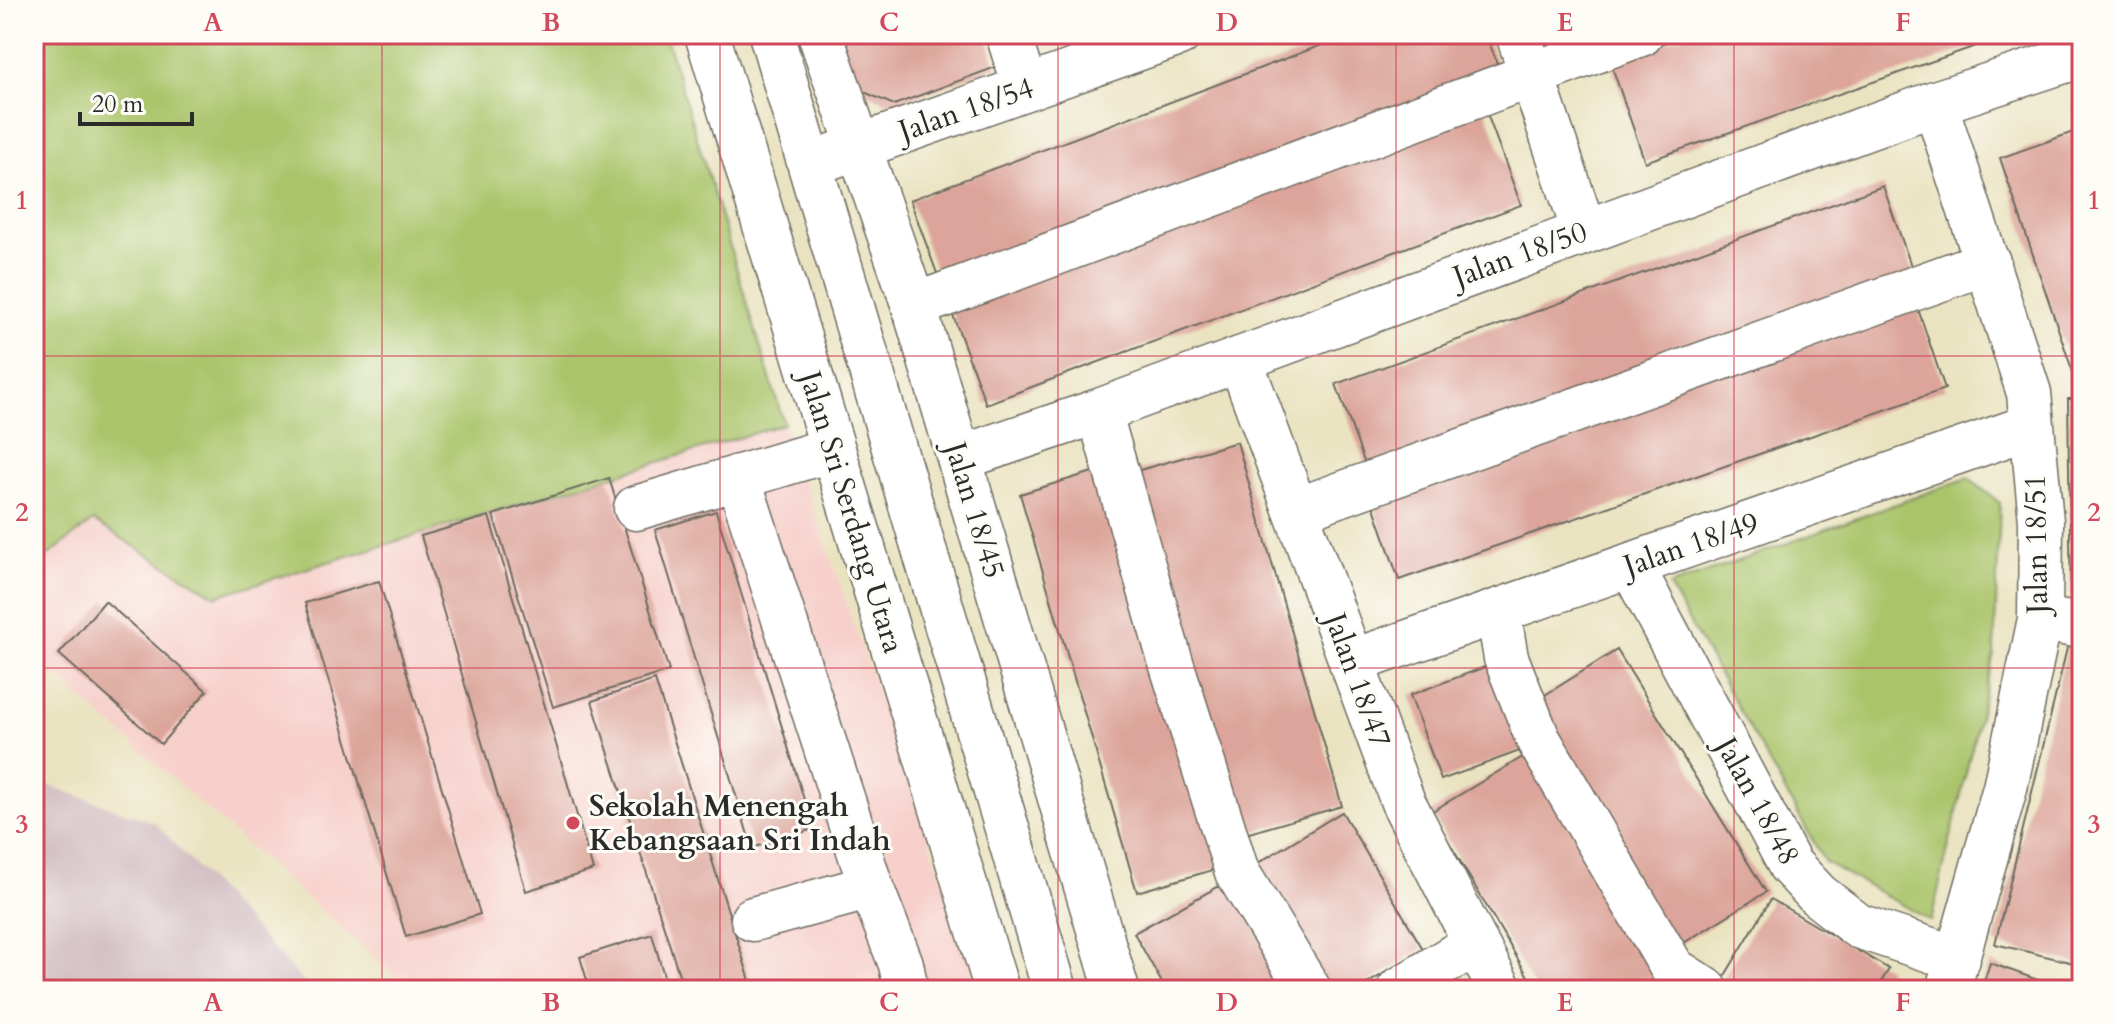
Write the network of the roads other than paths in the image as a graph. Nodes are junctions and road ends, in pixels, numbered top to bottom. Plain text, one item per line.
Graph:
1 (707, 34) edge
2 (771, 34) edge
3 (820, 34) edge
4 (1008, 34) edge
5 (1179, 34) edge
6 (1518, 34) edge
7 (1641, 34) edge
8 (2082, 55) edge
9 (1532, 75) junction
10 (1025, 88) junction
11 (1935, 103) junction
12 (857, 147) junction
13 (811, 164) junction
14 (753, 185) junction
15 (1584, 231) junction
16 (1988, 262) junction
17 (914, 306) junction
18 (1240, 359) junction
19 (1099, 411) junction
20 (2032, 426) junction
21 (833, 449) junction
22 (960, 458) junction
23 (738, 477) junction
24 (636, 508) dead end
25 (1297, 510) junction
26 (1631, 565) junction
27 (1498, 611) junction
28 (2040, 619) junction
29 (2082, 626) edge
30 (1351, 662) junction
31 (871, 887) junction
32 (753, 919) dead end
33 (1476, 943) junction
34 (1953, 974) edge
35 (906, 990) edge
36 (997, 990) edge
37 (1055, 990) edge
38 (1117, 990) edge
39 (1309, 990) edge
40 (1399, 990) edge
41 (1500, 990) edge
42 (1706, 990) edge

1 - 14 street, Jalan Sri Serdang Utara
2 - 13 street, Jalan Sri Serdang Utara
3 - 12 street, Jalan 18/45
4 - 10 street
5 - 10 street, Jalan 18/54
6 - 9 street
7 - 9 street
8 - 11 street, Jalan 18/50
9 - 15 street
9 - 17 street
10 - 12 street, Jalan 18/54
11 - 15 street, Jalan 18/50
11 - 16 street, Jalan 18/51
12 - 13 street, Jalan 18/54
12 - 17 street, Jalan 18/45
13 - 14 street, Jalan 18/54
13 - 37 street, Jalan Sri Serdang Utara
14 - 21 street, Jalan Sri Serdang Utara
15 - 18 street, Jalan 18/50
16 - 20 street, Jalan 18/51
16 - 25 street
17 - 22 street, Jalan 18/45
18 - 19 street, Jalan 18/50
18 - 25 street, Jalan 18/47
19 - 22 street, Jalan 18/50
19 - 39 street
20 - 26 street, Jalan 18/49
20 - 28 street, Jalan 18/51
21 - 23 street
21 - 36 street, Jalan Sri Serdang Utara
22 - 38 street, Jalan 18/45
23 - 24 street
23 - 31 street
25 - 30 street, Jalan 18/47
26 - 27 street, Jalan 18/49
26 - 34 street, Jalan 18/48
27 - 30 street, Jalan 18/49
27 - 42 street
28 - 29 street
28 - 34 street, Jalan 18/51
30 - 33 street, Jalan 18/47
31 - 32 street
31 - 35 street
33 - 40 street
33 - 41 street, Jalan 18/47

